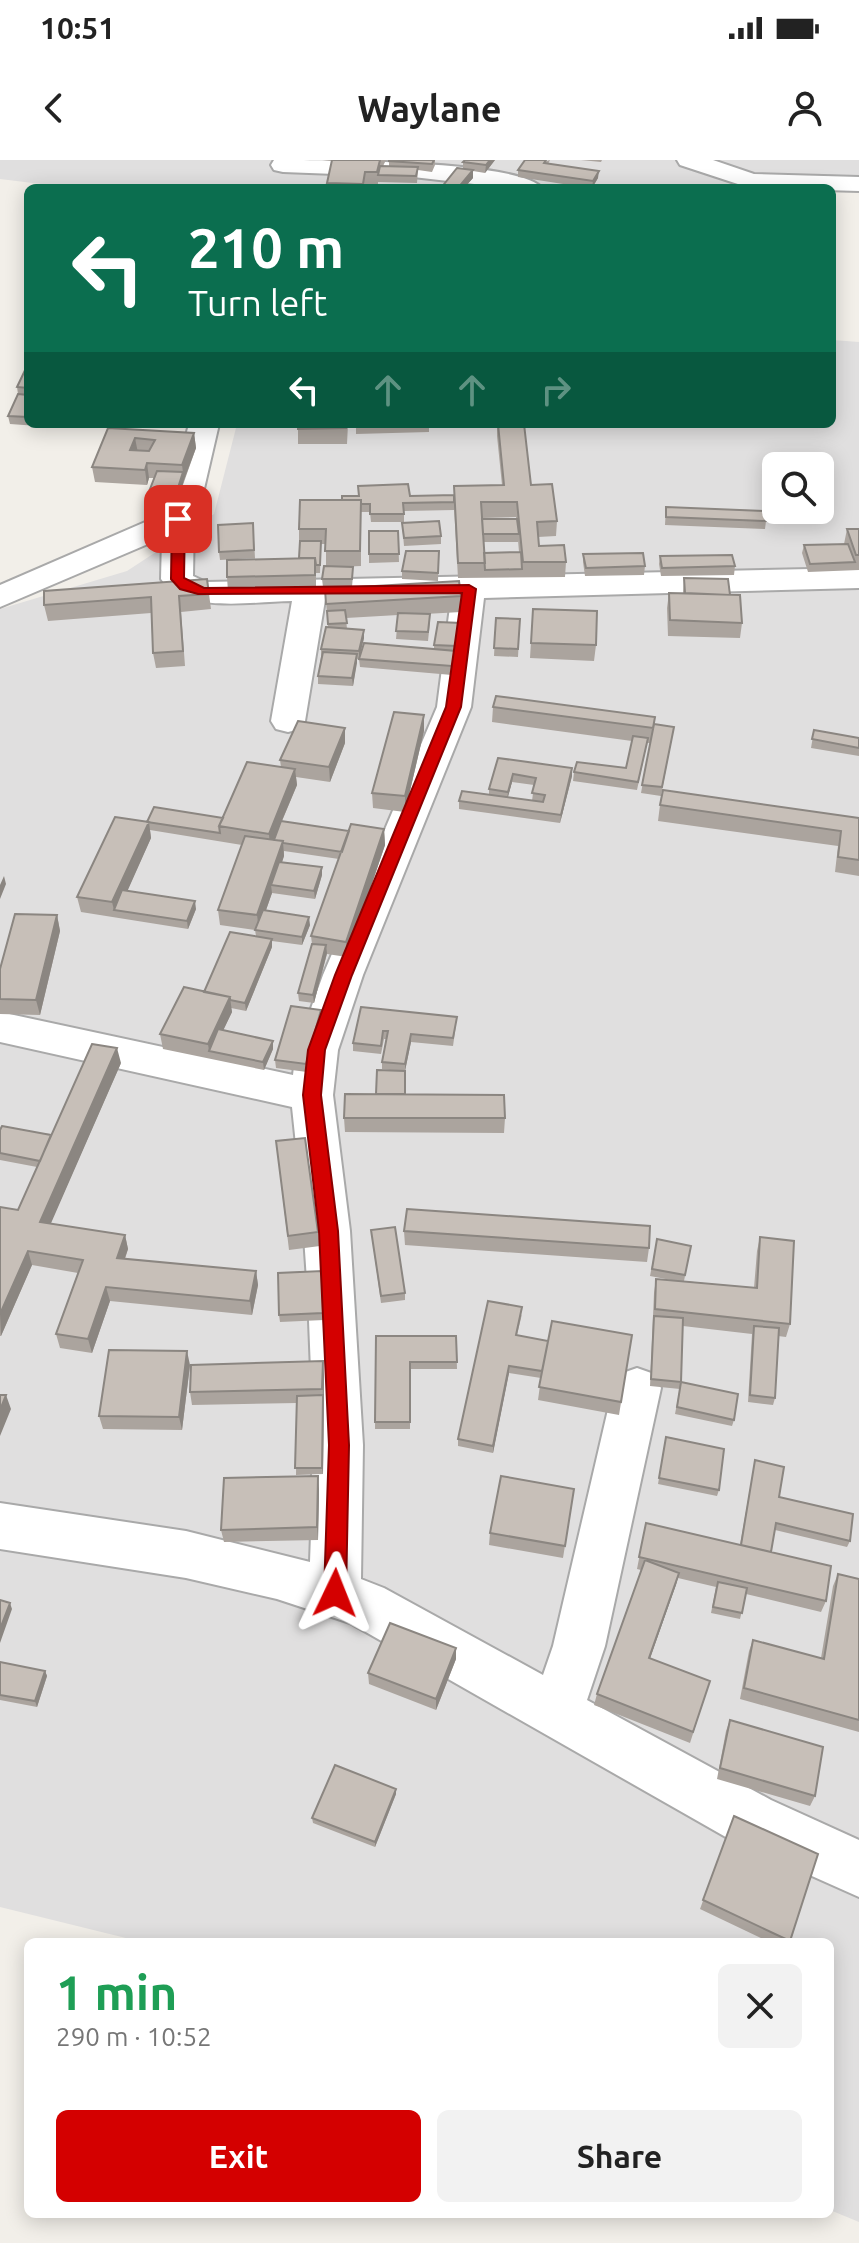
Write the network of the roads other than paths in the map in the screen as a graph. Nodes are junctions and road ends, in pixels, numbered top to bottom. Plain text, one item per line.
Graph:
1 (689, 160) edge
2 (281, 171) edge
3 (522, 184) edge
4 (859, 184) edge
5 (203, 428) edge
6 (178, 519) junction
7 (859, 578) edge
8 (469, 589) junction
9 (310, 592) junction
10 (0, 597) edge
11 (288, 721) dead end
12 (0, 1027) edge
13 (312, 1095) junction
14 (637, 1388) dead end
15 (0, 1526) edge
16 (335, 1593) junction
17 (557, 1710) junction
18 (859, 1869) edge

1 - 4 street
2 - 3 street
5 - 6 street
6 - 9 street
6 - 10 street
7 - 8 street
8 - 9 street
8 - 13 street
9 - 11 street
12 - 13 street
13 - 16 street
14 - 17 street
15 - 16 street
16 - 17 street
17 - 18 street

